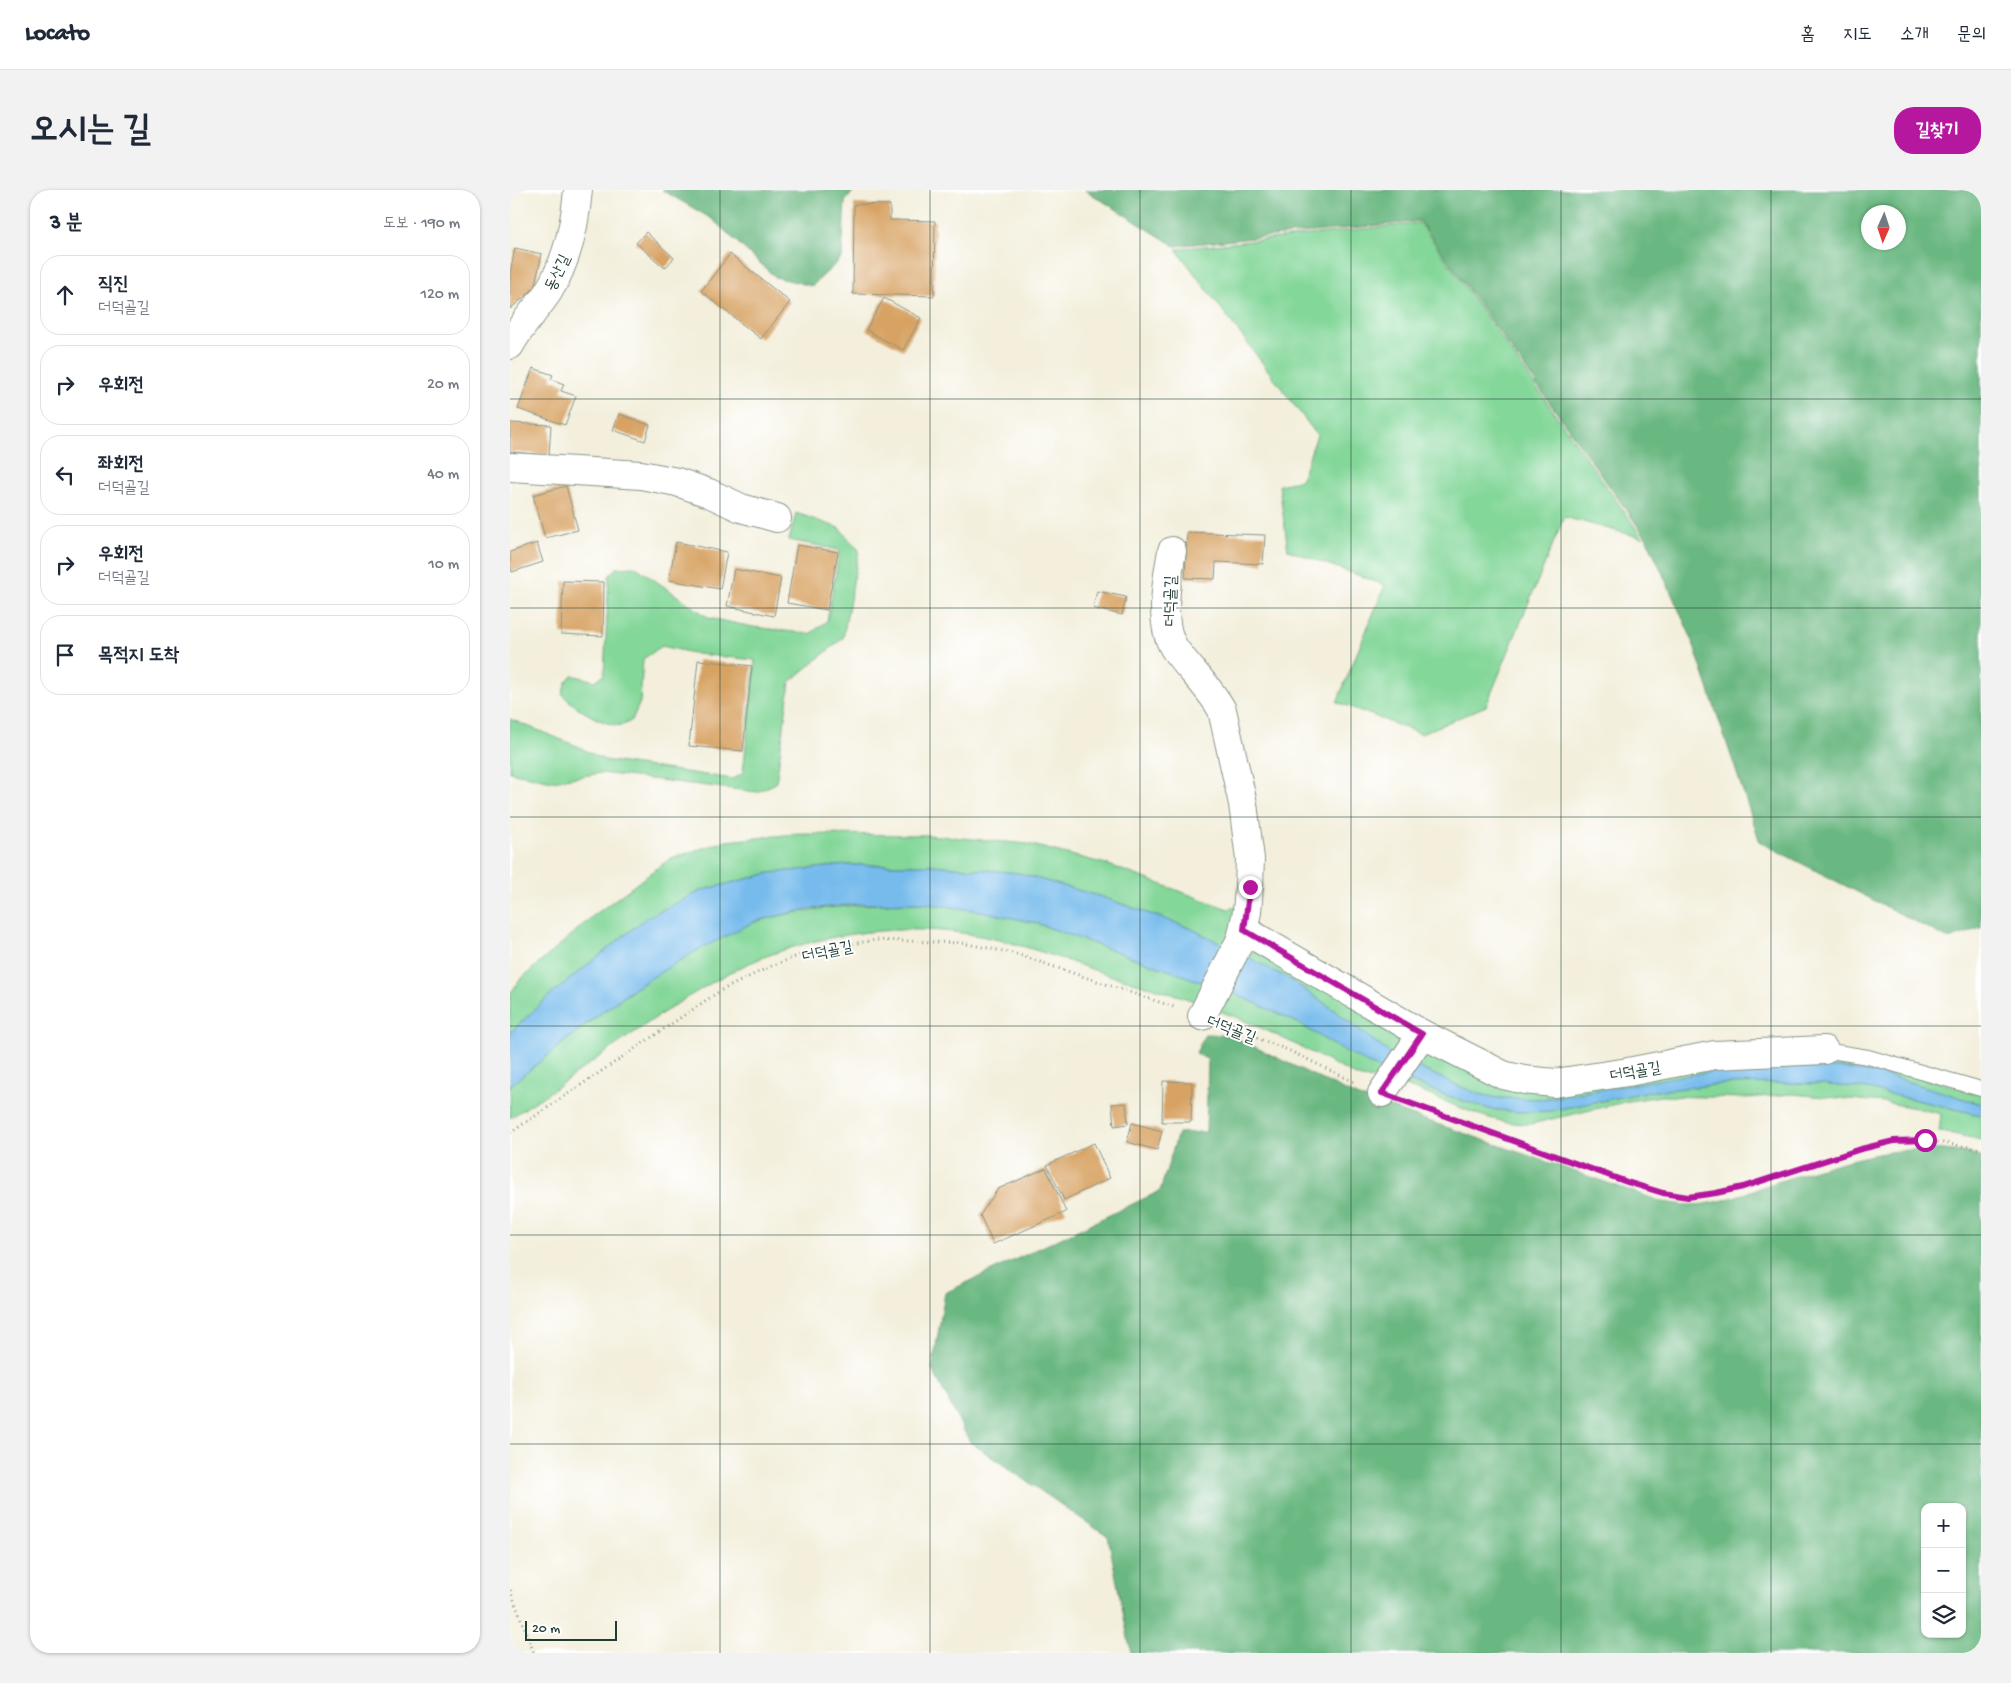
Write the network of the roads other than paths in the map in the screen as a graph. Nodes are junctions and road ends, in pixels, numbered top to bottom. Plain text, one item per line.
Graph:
1 (578, 190) edge
2 (510, 345) edge
3 (510, 466) edge
4 (777, 518) dead end
5 (1172, 550) dead end
6 (1242, 934) junction
7 (1205, 1011) road end
8 (1419, 1039) junction
9 (1824, 1050) joint
10 (1385, 1088) road end
11 (1981, 1089) edge

1 - 2 street, 동산길
3 - 4 street
5 - 6 street, 더덕골길
6 - 7 street
6 - 8 street, 더덕골길
8 - 9 street, 더덕골길
8 - 10 street
9 - 11 lane

